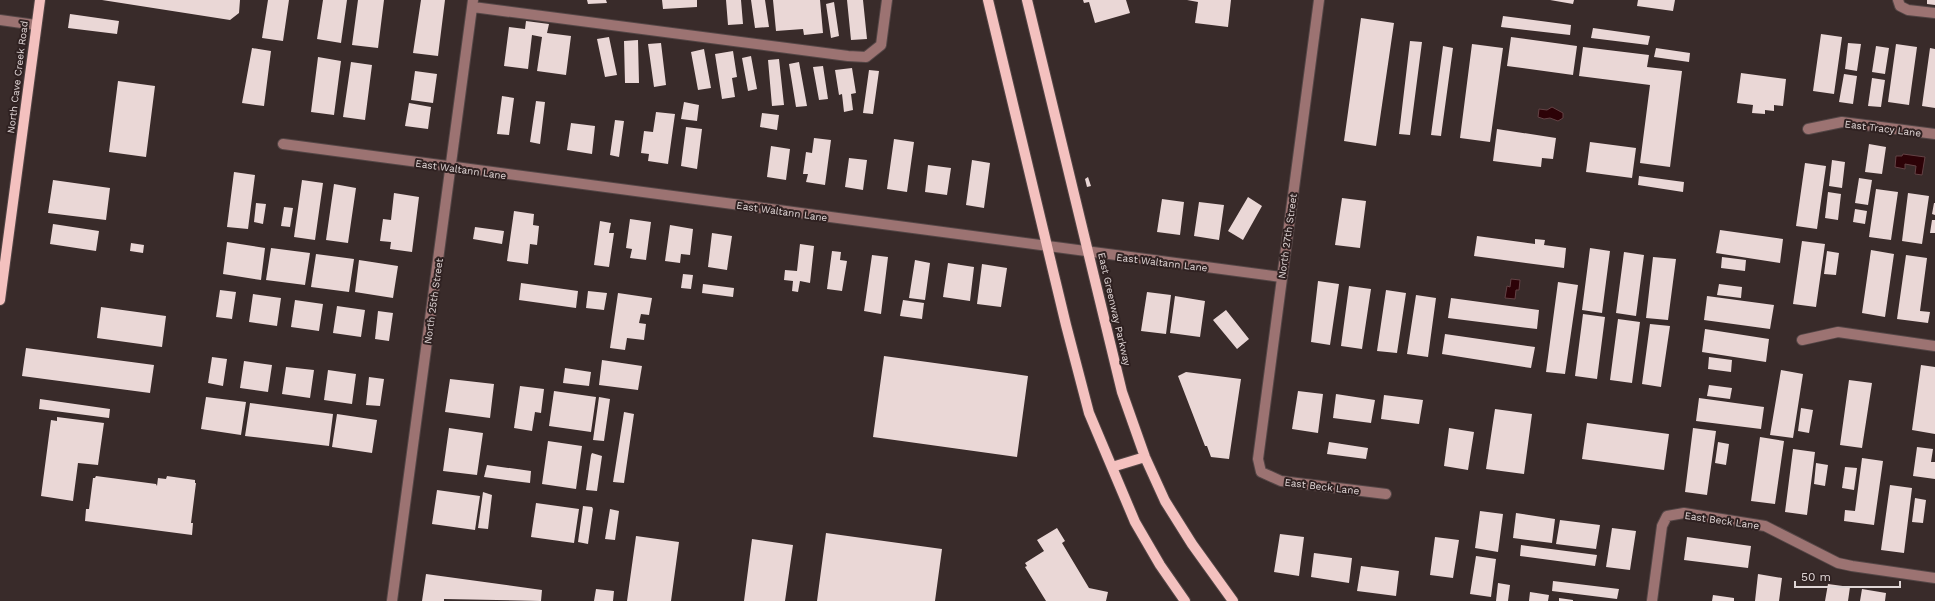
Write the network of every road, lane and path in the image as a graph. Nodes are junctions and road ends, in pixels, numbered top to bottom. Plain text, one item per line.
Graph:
1 (40, 0) edge
2 (887, 0) edge
3 (988, 0) edge
4 (1027, 0) edge
5 (1319, 0) edge
6 (473, 3) edge
7 (1899, 3) edge
8 (1935, 13) edge
9 (0, 20) edge
10 (36, 25) junction
11 (1808, 129) dead end
12 (1935, 134) edge
13 (283, 144) dead end
14 (451, 167) junction
15 (1048, 246) junction
16 (1089, 252) junction
17 (1281, 278) junction
18 (0, 300) edge
19 (1802, 340) dead end
20 (1935, 346) edge
21 (1145, 457) junction
22 (1112, 467) junction
23 (1260, 472) joint
24 (1386, 494) dead end
25 (1935, 578) edge
26 (392, 601) edge
27 (1185, 601) edge
28 (1233, 601) edge
29 (1652, 601) edge

1 - 10 main road, North Cave Creek Road
2 - 6 street
3 - 15 main road
4 - 16 main road, East Greenway Parkway
5 - 17 street, North 27th Street
6 - 14 street, North 25th Street
7 - 8 street
9 - 10 street
10 - 18 main road, North Cave Creek Road
11 - 12 street, East Tracy Lane
13 - 14 street, East Waltann Lane
14 - 15 street, East Waltann Lane
14 - 26 street, North 25th Street
15 - 16 street, East Waltann Lane
15 - 22 main road
16 - 17 street, East Waltann Lane
16 - 21 main road, East Greenway Parkway
17 - 23 street, North 27th Street
19 - 20 street
21 - 22 main road
21 - 28 main road, East Greenway Parkway
22 - 27 main road
23 - 24 street, East Beck Lane
25 - 29 street, East Beck Lane

